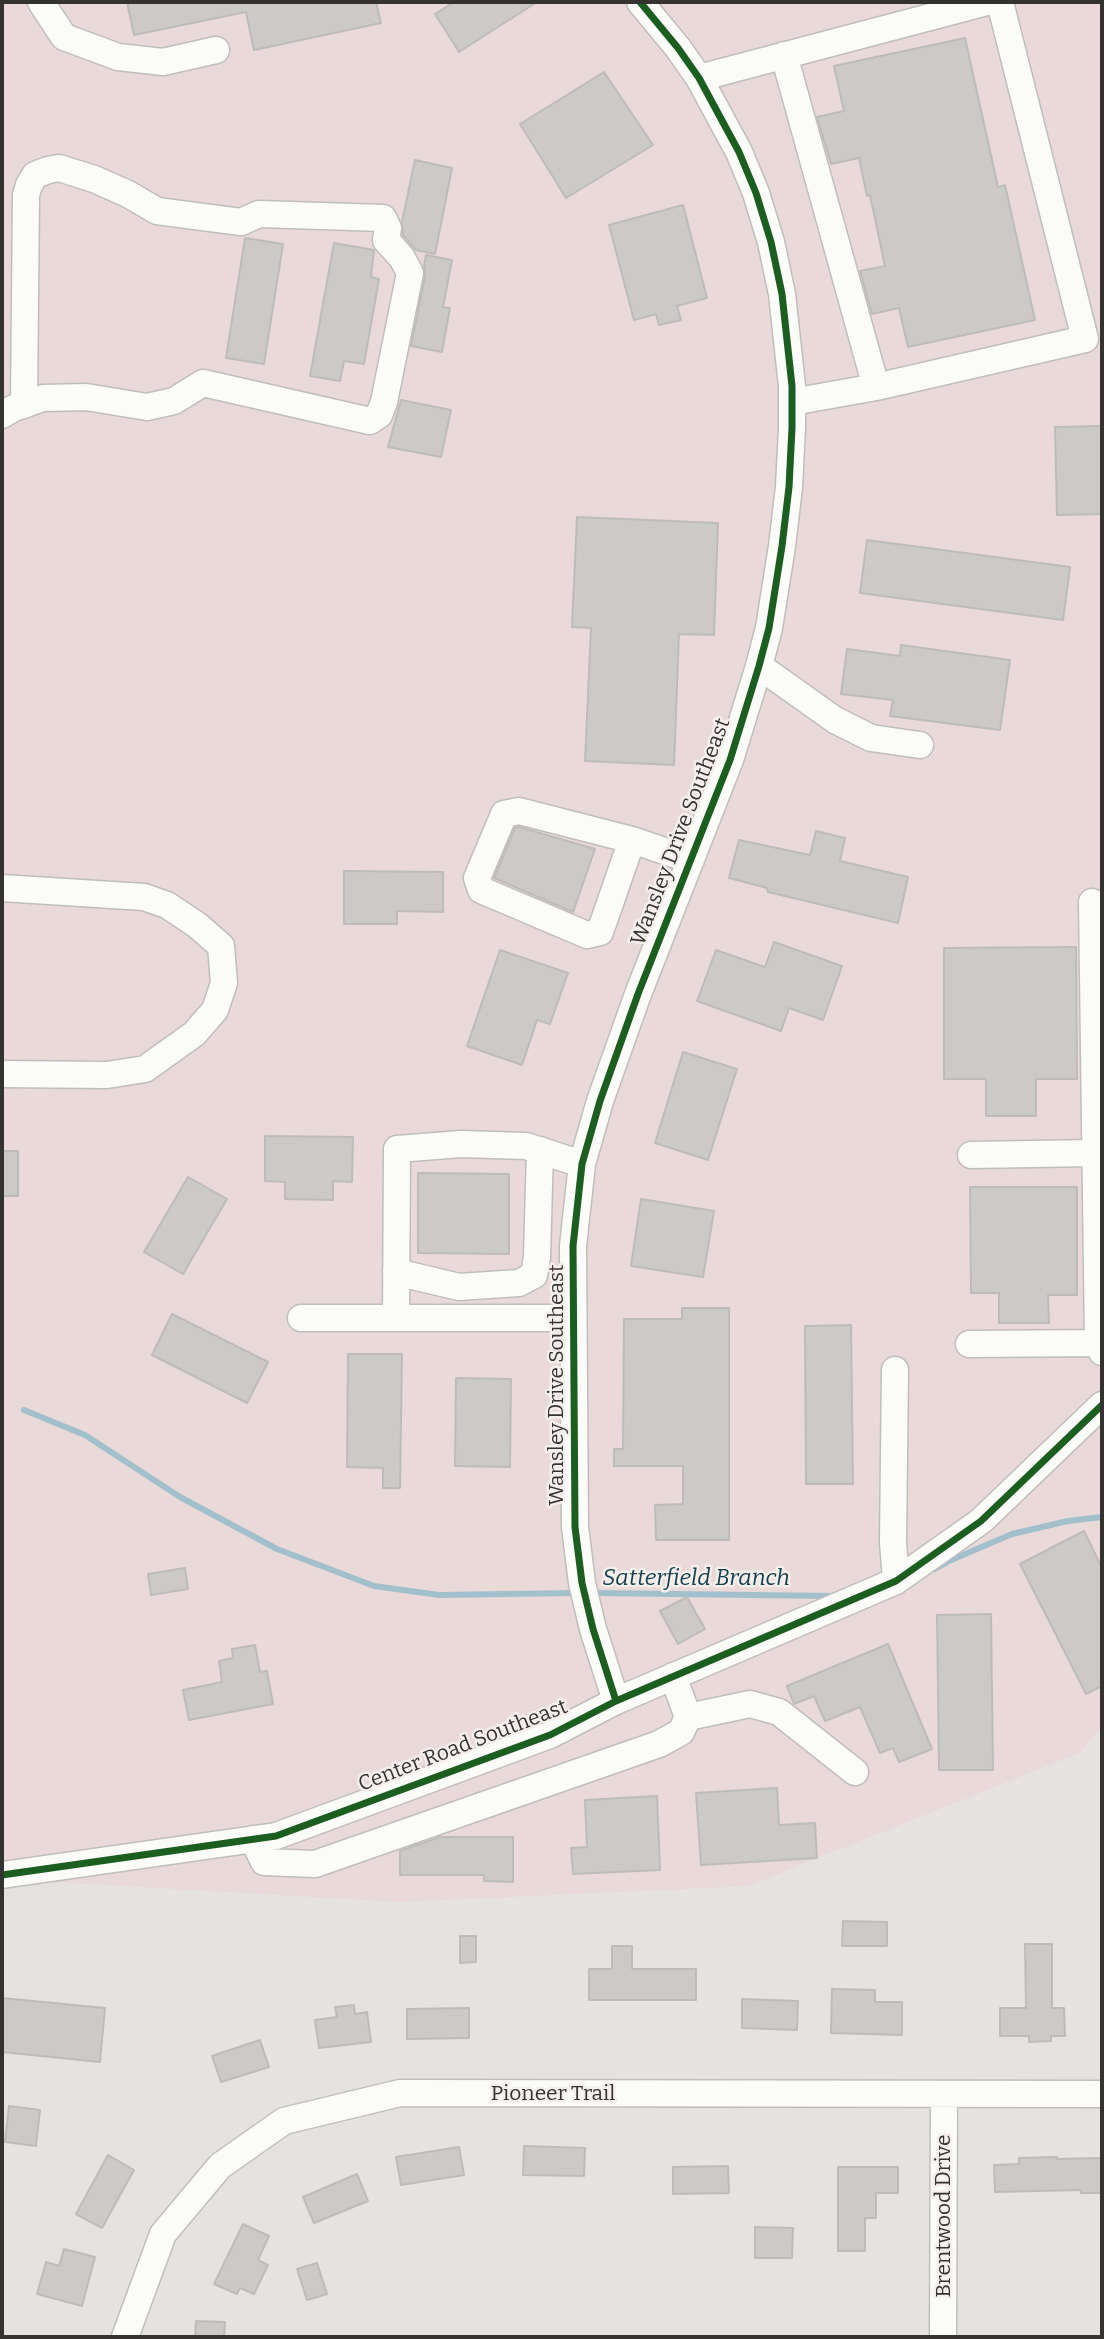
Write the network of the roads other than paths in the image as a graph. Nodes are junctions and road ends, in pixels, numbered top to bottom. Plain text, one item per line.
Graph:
1 (41, 2) edge
2 (640, 2) edge
3 (987, 2) edge
4 (1000, 2) edge
5 (216, 50) dead end
6 (785, 54) junction
7 (699, 78) junction
8 (876, 387) junction
9 (792, 402) junction
10 (13, 410) edge
11 (759, 666) junction
12 (920, 745) dead end
13 (632, 839) junction
14 (691, 860) junction
15 (2, 888) edge
16 (1092, 902) dead end
17 (2, 1074) edge
18 (540, 1150) junction
19 (1095, 1153) junction
20 (971, 1155) dead end
21 (582, 1164) junction
22 (397, 1272) junction
23 (301, 1318) dead end
24 (397, 1318) junction
25 (573, 1318) junction
26 (969, 1344) dead end
27 (1100, 1348) edge
28 (895, 1370) dead end
29 (1102, 1405) edge
30 (896, 1581) junction
31 (673, 1676) junction
32 (616, 1701) junction
33 (688, 1717) junction
34 (855, 1772) dead end
35 (253, 1839) junction
36 (2, 1875) edge
37 (1102, 2094) edge
38 (944, 2096) junction
39 (125, 2337) edge
40 (943, 2337) edge

1 - 5 street
2 - 7 street, Wansley Drive Southeast
3 - 6 street
4 - 8 street
6 - 7 street
6 - 8 street
7 - 9 street, Wansley Drive Southeast
8 - 9 street
9 - 11 street, Wansley Drive Southeast
10 - 10 street
11 - 12 street
11 - 14 street, Wansley Drive Southeast
13 - 13 street
13 - 14 street
14 - 21 street, Wansley Drive Southeast
15 - 17 street
16 - 19 street
18 - 21 street
18 - 22 street
18 - 22 street
19 - 20 street
19 - 27 street
21 - 25 street, Wansley Drive Southeast
22 - 24 street
23 - 24 street
24 - 25 street
25 - 32 street, Wansley Drive Southeast
26 - 27 street
28 - 30 street
29 - 30 street, Center Road Southeast
30 - 31 street, Center Road Southeast
31 - 32 street, Center Road Southeast
31 - 33 street
32 - 35 street, Center Road Southeast
33 - 34 street
33 - 35 street
35 - 36 street, Center Road Southeast
37 - 38 street, Pioneer Trail
38 - 39 street, Pioneer Trail
38 - 40 street, Brentwood Drive

